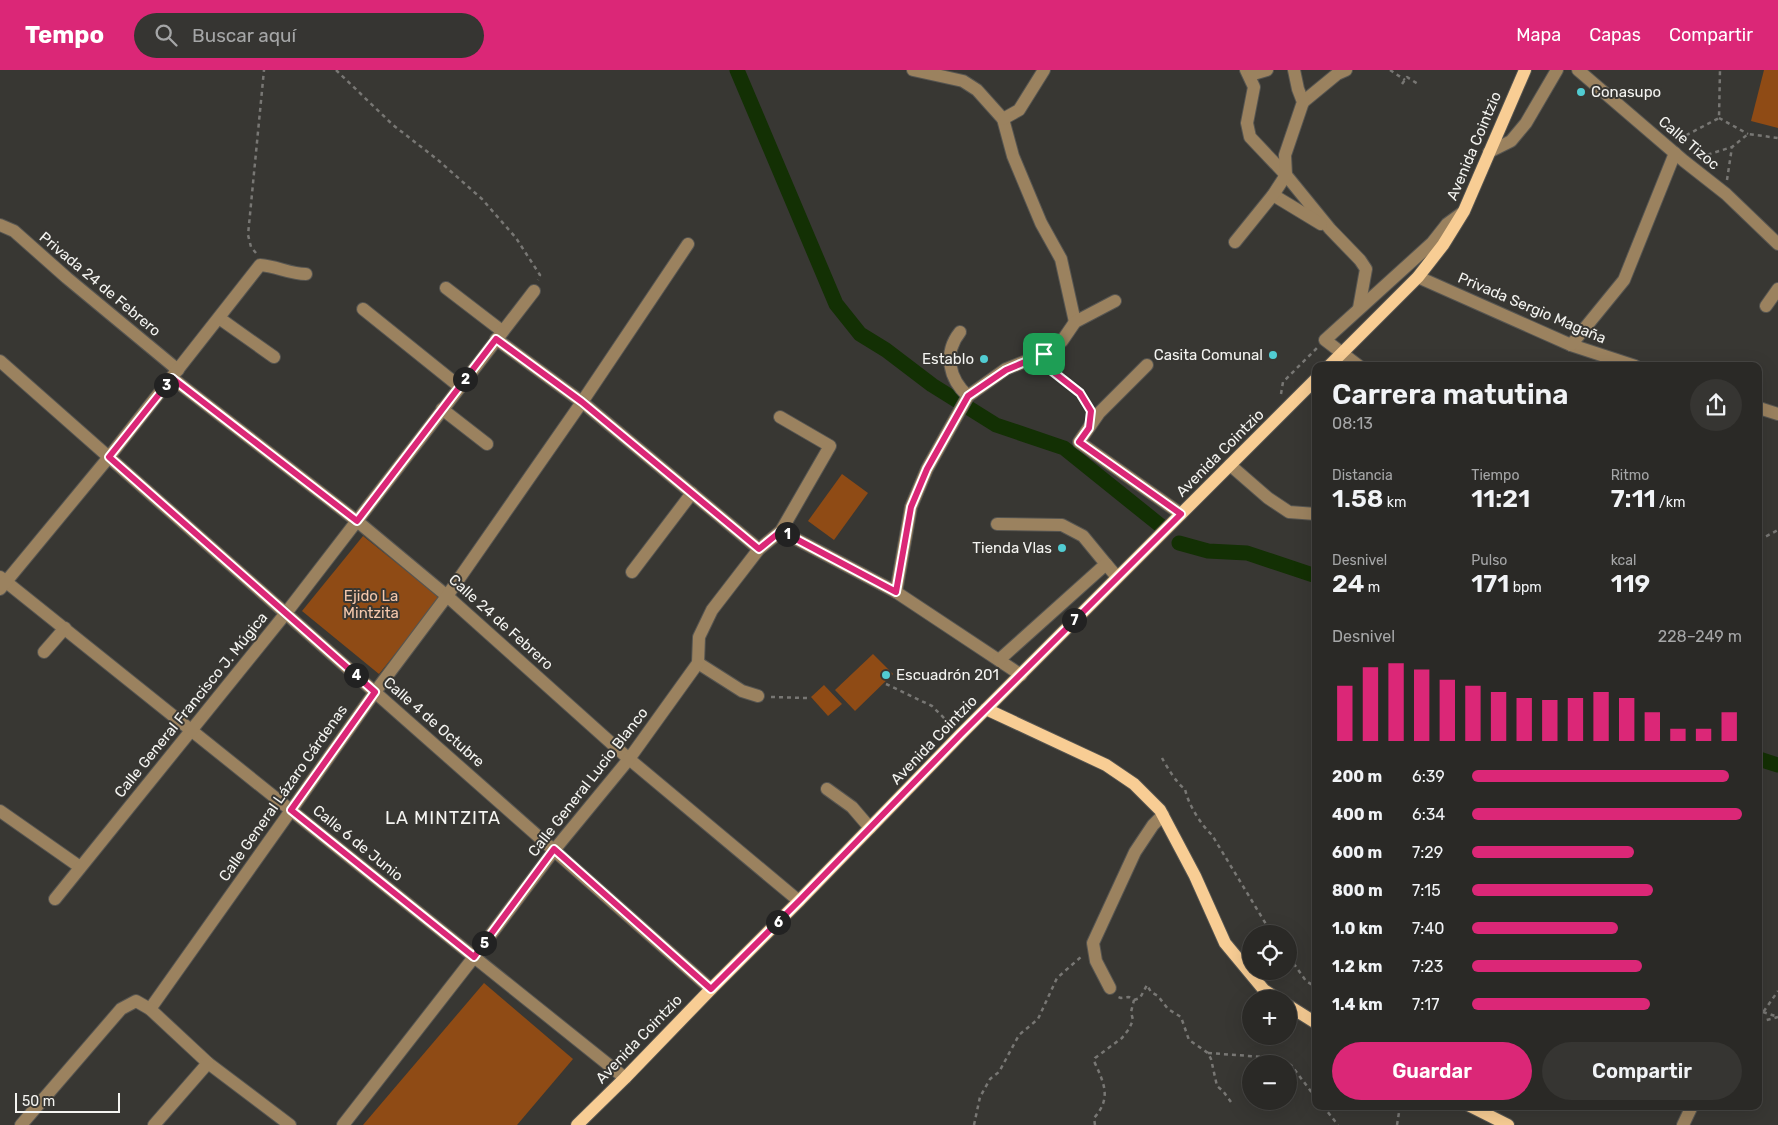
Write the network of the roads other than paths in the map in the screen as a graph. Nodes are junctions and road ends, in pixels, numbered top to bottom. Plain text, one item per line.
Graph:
1 (913, 70) edge
2 (1044, 70) edge
3 (1267, 70) edge
4 (1294, 70) edge
5 (1346, 70) edge
6 (1558, 70) edge
7 (1578, 70) edge
8 (1524, 71) edge
9 (1248, 73) edge
10 (1303, 102) junction
11 (1004, 119) junction
12 (1489, 152) junction
13 (1675, 153) junction
14 (1286, 175) junction
15 (1273, 195) junction
16 (1464, 211) junction
17 (0, 224) edge
18 (1330, 229) junction
19 (1235, 242) dead end
20 (688, 244) dead end
21 (1778, 244) edge
22 (306, 274) dead end
23 (1418, 277) junction
24 (446, 288) dead end
25 (1778, 289) edge
26 (534, 291) road end
27 (1115, 302) dead end
28 (1766, 306) dead end
29 (1359, 308) junction
30 (363, 309) dead end
31 (219, 318) junction
32 (1075, 322) junction
33 (960, 332) dead end
34 (499, 335) junction
35 (1571, 345) junction
36 (1342, 354) junction
37 (274, 357) dead end
38 (0, 361) edge
39 (1333, 362) edge
40 (1353, 362) edge
41 (1623, 362) edge
42 (1147, 365) dead end
43 (175, 374) junction
44 (1312, 383) edge
45 (460, 387) junction
46 (966, 401) junction
47 (582, 402) junction
48 (442, 409) junction
49 (1762, 409) edge
50 (1778, 414) edge
51 (780, 417) dead end
52 (487, 444) dead end
53 (109, 457) junction
54 (1230, 465) junction
55 (692, 493) junction
56 (1181, 514) junction
57 (1312, 514) edge
58 (357, 521) junction
59 (997, 524) dead end
60 (781, 531) junction
61 (759, 549) junction
62 (1106, 564) junction
63 (632, 572) dead end
64 (1117, 577) junction
65 (2, 582) edge
66 (896, 592) junction
67 (447, 596) junction
68 (286, 613) junction
69 (65, 628) junction
70 (44, 652) dead end
71 (999, 660) junction
72 (698, 663) junction
73 (1020, 674) junction
74 (375, 692) junction
75 (758, 696) road end
76 (986, 709) junction
77 (191, 730) junction
78 (629, 759) junction
79 (827, 789) dead end
80 (0, 810) edge
81 (291, 810) junction
82 (1163, 815) junction
83 (870, 828) junction
84 (554, 849) junction
85 (80, 867) junction
86 (55, 899) dead end
87 (799, 901) junction
88 (474, 957) junction
89 (1110, 988) road end
90 (711, 989) junction
91 (1264, 990) edge
92 (150, 1009) junction
93 (1297, 1011) edge
94 (1312, 1020) edge
95 (208, 1063) junction
96 (625, 1078) junction
97 (1478, 1110) edge
98 (1690, 1110) edge
99 (21, 1125) edge
100 (154, 1125) edge
101 (290, 1125) edge
102 (343, 1125) edge
103 (577, 1125) edge
104 (1508, 1125) edge
105 (1683, 1125) edge

1 - 11 street
2 - 11 street
3 - 9 street
4 - 10 street
5 - 10 street
6 - 12 street
7 - 13 street, Calle Tizoc
8 - 12 main road, Avenida Cointzio
9 - 14 street
10 - 14 street
11 - 32 street
12 - 16 main road, Avenida Cointzio
13 - 21 street, Calle Tizoc
13 - 35 street
14 - 15 street
14 - 18 street
15 - 18 street
15 - 19 street
16 - 23 main road, Avenida Cointzio
16 - 29 street
17 - 43 street, Privada 24 de Febrero
18 - 29 street
20 - 47 street, Calle General Lázaro Cárdenas
22 - 31 street
23 - 35 street, Privada Sergio Magaña
23 - 36 main road, Avenida Cointzio
24 - 34 street
25 - 28 street
26 - 34 street, Calle General Francisco J. Múgica
27 - 32 street
29 - 36 street
30 - 45 street
31 - 37 street
31 - 43 street
32 - 46 street
33 - 46 street
34 - 45 street, Calle General Francisco J. Múgica
34 - 47 street
35 - 41 street, Privada Sergio Magaña
36 - 39 main road, Avenida Cointzio
36 - 40 street
38 - 53 street, Calle 4 de Octubre
42 - 56 street
43 - 53 street
43 - 58 street, Calle 24 de Febrero
44 - 54 main road, Avenida Cointzio
45 - 48 street, Calle General Francisco J. Múgica
46 - 66 street
47 - 55 street
47 - 67 street, Calle General Lázaro Cárdenas
48 - 52 street
48 - 58 street, Calle General Francisco J. Múgica
49 - 50 street
51 - 60 street
53 - 65 street
53 - 68 street, Calle 4 de Octubre
54 - 56 main road, Avenida Cointzio
54 - 57 street
55 - 61 street
55 - 63 street
56 - 64 main road, Avenida Cointzio
58 - 67 street, Calle 24 de Febrero
58 - 68 street, Calle General Francisco J. Múgica
59 - 62 street
60 - 61 street
60 - 66 street
61 - 72 street
62 - 64 street
62 - 71 street
64 - 73 main road, Avenida Cointzio
65 - 69 street, Calle 6 de Junio
66 - 71 street
67 - 74 street, Calle General Lázaro Cárdenas
67 - 78 street, Calle 24 de Febrero
68 - 74 street, Calle 4 de Octubre
68 - 77 street, Calle General Francisco J. Múgica
69 - 70 street
69 - 77 street, Calle 6 de Junio
71 - 73 street
72 - 75 street
72 - 78 street, Calle General Lucio Blanco
73 - 76 main road, Avenida Cointzio
74 - 81 street, Calle General Lázaro Cárdenas
74 - 84 street, Calle 4 de Octubre
76 - 82 main road
76 - 83 main road, Avenida Cointzio
77 - 81 street, Calle 6 de Junio
77 - 85 street, Calle General Francisco J. Múgica
78 - 84 street, Calle General Lucio Blanco
78 - 87 street, Calle 24 de Febrero
79 - 83 street
80 - 85 street
81 - 88 street, Calle 6 de Junio
81 - 92 street, Calle General Lázaro Cárdenas
82 - 89 street
82 - 91 main road
83 - 87 main road, Avenida Cointzio
84 - 88 street, Calle General Lucio Blanco
84 - 90 street, Calle 4 de Octubre
85 - 86 street, Calle General Francisco J. Múgica
87 - 90 main road, Avenida Cointzio
88 - 96 street, Calle 6 de Junio
88 - 102 street, Calle General Lucio Blanco
90 - 96 main road, Avenida Cointzio
92 - 95 street
92 - 99 street
93 - 94 main road
95 - 100 street
95 - 101 street
96 - 103 main road, Avenida Cointzio
97 - 104 main road
98 - 105 street

